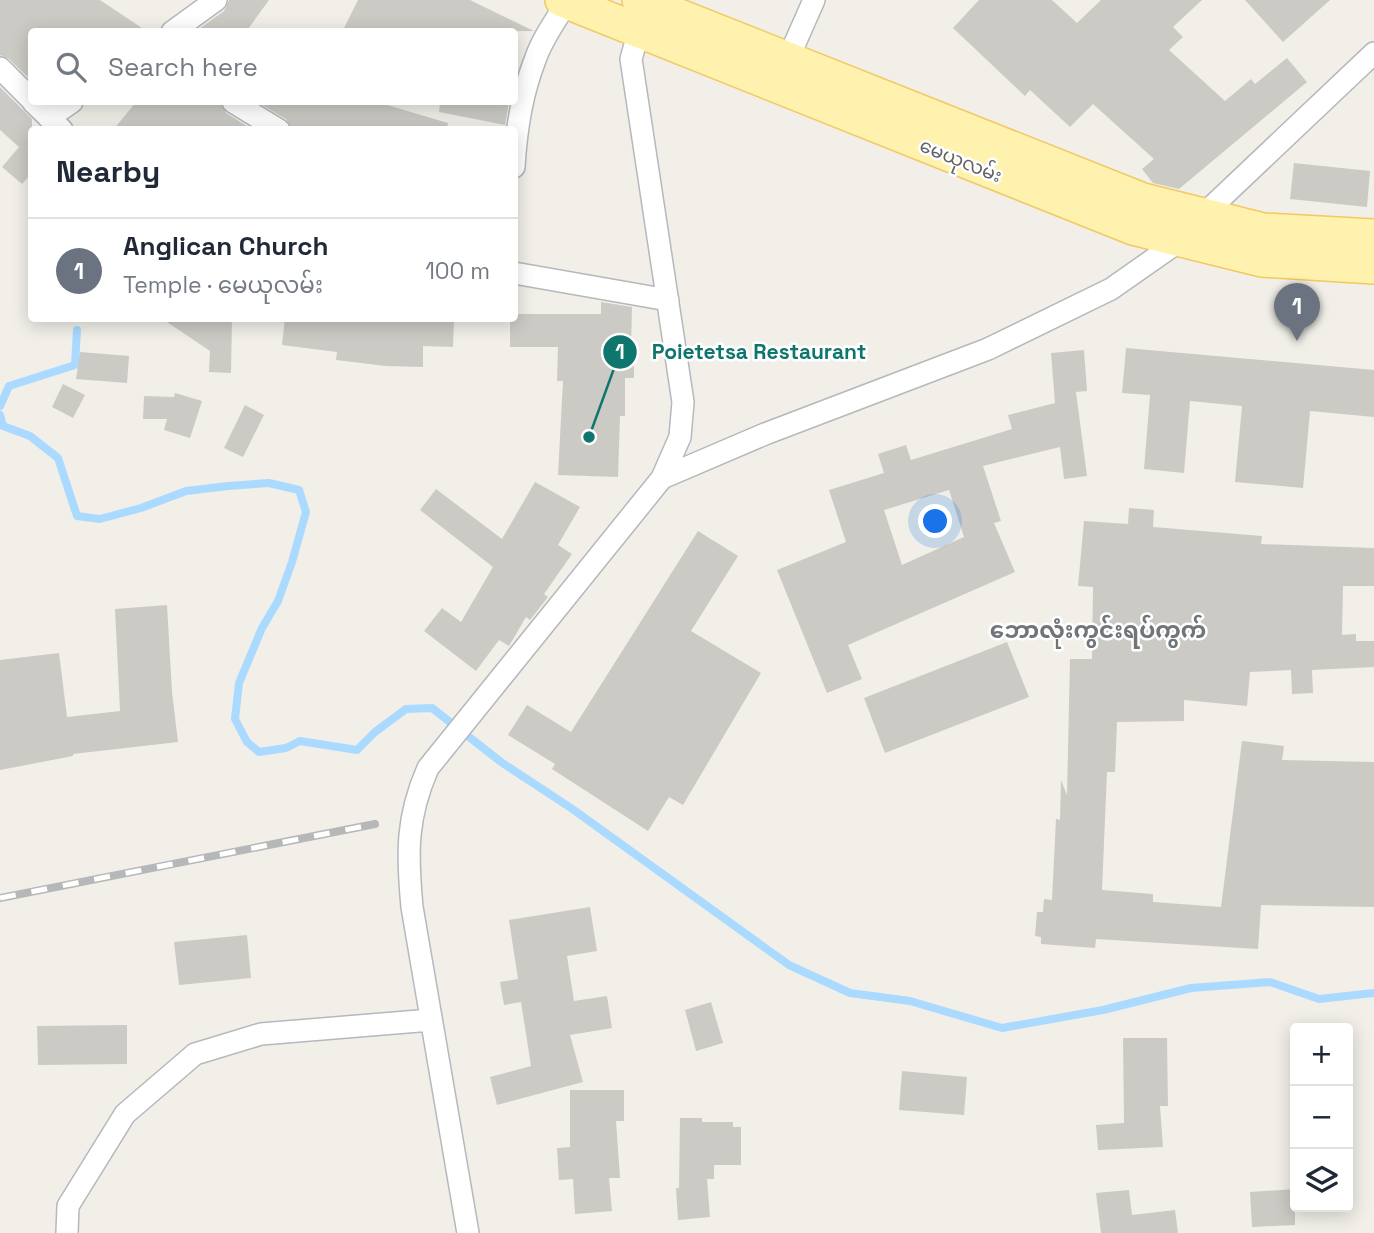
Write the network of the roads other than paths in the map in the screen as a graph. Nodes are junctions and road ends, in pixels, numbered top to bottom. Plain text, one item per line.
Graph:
1 (216, 0) edge
2 (814, 0) edge
3 (565, 1) edge
4 (639, 15) edge
5 (178, 28) edge
6 (1374, 54) edge
7 (0, 68) edge
8 (781, 72) junction
9 (28, 97) edge
10 (36, 105) edge
11 (70, 105) edge
12 (238, 105) edge
13 (55, 124) edge
14 (272, 126) edge
15 (518, 128) edge
16 (1203, 215) junction
17 (1374, 236) edge
18 (1181, 240) junction
19 (1374, 267) edge
20 (518, 274) edge
21 (668, 300) junction
22 (662, 478) junction
23 (431, 1020) junction
24 (67, 1233) edge
25 (468, 1233) edge

1 - 5 street
2 - 8 street
3 - 4 main road, မေယုလမ်း
3 - 15 street
4 - 8 main road, မေယုလမ်း
4 - 21 street
6 - 16 street
7 - 9 street
8 - 16 main road, မေယုလမ်း
8 - 18 main road, မေယုလမ်း
10 - 13 street
11 - 13 street
12 - 14 street
16 - 17 main road, မေယုလမ်း
16 - 18 street
18 - 19 main road, မေယုလမ်း
18 - 22 street
20 - 21 street
21 - 22 street
22 - 23 street
23 - 24 street
23 - 25 street

